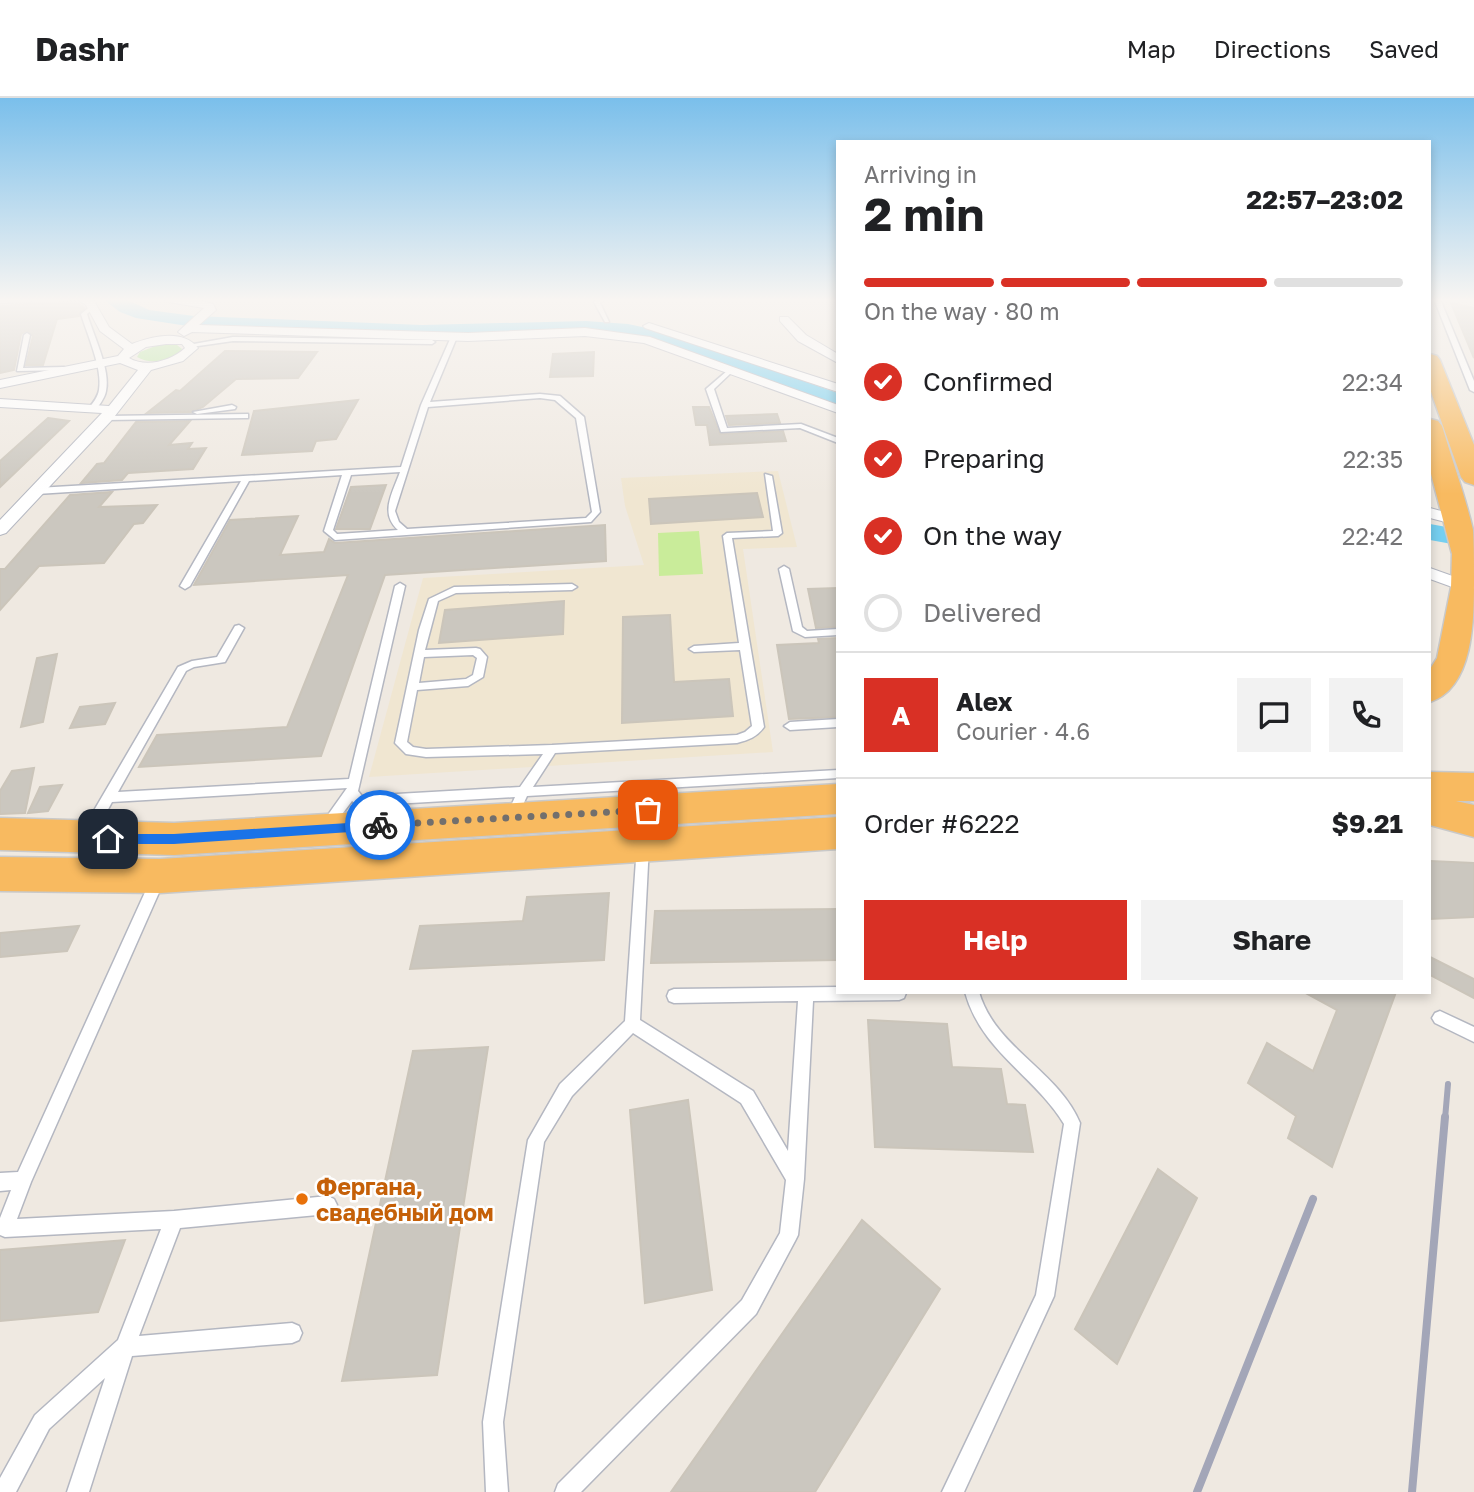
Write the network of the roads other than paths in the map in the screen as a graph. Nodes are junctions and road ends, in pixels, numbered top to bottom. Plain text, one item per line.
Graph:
1 (20, 364) edge
2 (98, 364) joint
3 (130, 364) edge
4 (154, 364) edge
5 (442, 364) edge
6 (708, 364) edge
7 (763, 364) edge
8 (1432, 364) edge
9 (1463, 364) edge
10 (147, 366) junction
11 (71, 369) junction
12 (729, 372) junction
13 (0, 384) edge
14 (836, 387) edge
15 (1474, 390) edge
16 (0, 403) edge
17 (425, 405) junction
18 (232, 407) dead end
19 (836, 408) edge
20 (92, 409) junction
21 (109, 414) junction
22 (244, 416) dead end
23 (162, 419) junction
24 (1431, 429) edge
25 (836, 440) edge
26 (402, 470) junction
27 (348, 473) junction
28 (768, 476) dead end
29 (1474, 477) edge
30 (246, 480) junction
31 (37, 491) junction
32 (1431, 513) edge
33 (1457, 520) junction
34 (0, 530) edge
35 (407, 533) junction
36 (784, 569) dead end
37 (1431, 573) edge
38 (185, 586) dead end
39 (400, 586) dead end
40 (572, 587) dead end
41 (1470, 592) edge
42 (239, 628) dead end
43 (836, 632) edge
44 (745, 646) junction
45 (694, 649) dead end
46 (419, 654) junction
47 (413, 687) junction
48 (1431, 690) edge
49 (836, 723) edge
50 (790, 726) dead end
51 (552, 749) junction
52 (836, 774) edge
53 (1431, 786) edge
54 (353, 787) junction
55 (1474, 787) edge
56 (109, 797) junction
57 (836, 799) edge
58 (518, 805) junction
59 (1431, 808) edge
60 (1431, 808) edge
61 (1474, 811) edge
62 (1474, 821) edge
63 (323, 829) junction
64 (836, 833) edge
65 (0, 834) edge
66 (86, 839) junction
67 (643, 845) junction
68 (0, 873) edge
69 (160, 876) junction
70 (806, 994) junction
71 (836, 994) edge
72 (972, 994) edge
73 (674, 996) dead end
74 (1440, 1018) dead end
75 (632, 1024) junction
76 (1474, 1035) edge
77 (794, 1178) junction
78 (23, 1180) junction
79 (0, 1182) edge
80 (328, 1205) dead end
81 (174, 1220) junction
82 (292, 1333) dead end
83 (125, 1347) junction
84 (4, 1492) edge
85 (78, 1492) edge
86 (497, 1492) edge
87 (566, 1492) edge
88 (953, 1492) edge

1 - 11 lane
2 - 11 street
2 - 20 lane
3 - 10 street
4 - 10 street
5 - 17 lane
6 - 12 street
7 - 14 street
8 - 29 highway
9 - 15 lane
10 - 21 street
11 - 13 street
12 - 19 street
12 - 25 lane
16 - 20 street
17 - 26 lane
17 - 35 lane
18 - 23 lane
20 - 21 street
21 - 23 lane
21 - 31 street
22 - 23 lane
24 - 33 highway
26 - 27 lane
26 - 35 lane
27 - 30 lane
27 - 35 lane
28 - 44 lane
30 - 31 lane
30 - 38 lane
31 - 34 street
32 - 33 street
33 - 41 highway
36 - 43 lane
37 - 41 street
39 - 54 lane
40 - 46 lane
41 - 48 highway
42 - 56 lane
44 - 45 lane
44 - 51 lane
46 - 47 lane
46 - 47 lane
47 - 51 lane
49 - 50 lane
51 - 58 lane
52 - 58 lane
53 - 55 highway
54 - 56 lane
54 - 58 lane
54 - 63 lane
56 - 66 lane
57 - 58 highway
58 - 63 highway
59 - 61 highway
60 - 62 highway
63 - 66 highway
64 - 67 highway
65 - 66 highway
67 - 69 highway
67 - 75 lane
68 - 69 highway
69 - 78 lane
70 - 71 lane
70 - 73 lane
70 - 77 lane
72 - 88 lane
74 - 76 lane
75 - 77 lane
75 - 86 lane
77 - 87 lane
78 - 79 lane
78 - 81 lane
80 - 81 lane
81 - 83 lane
82 - 83 lane
83 - 84 lane
83 - 85 lane

